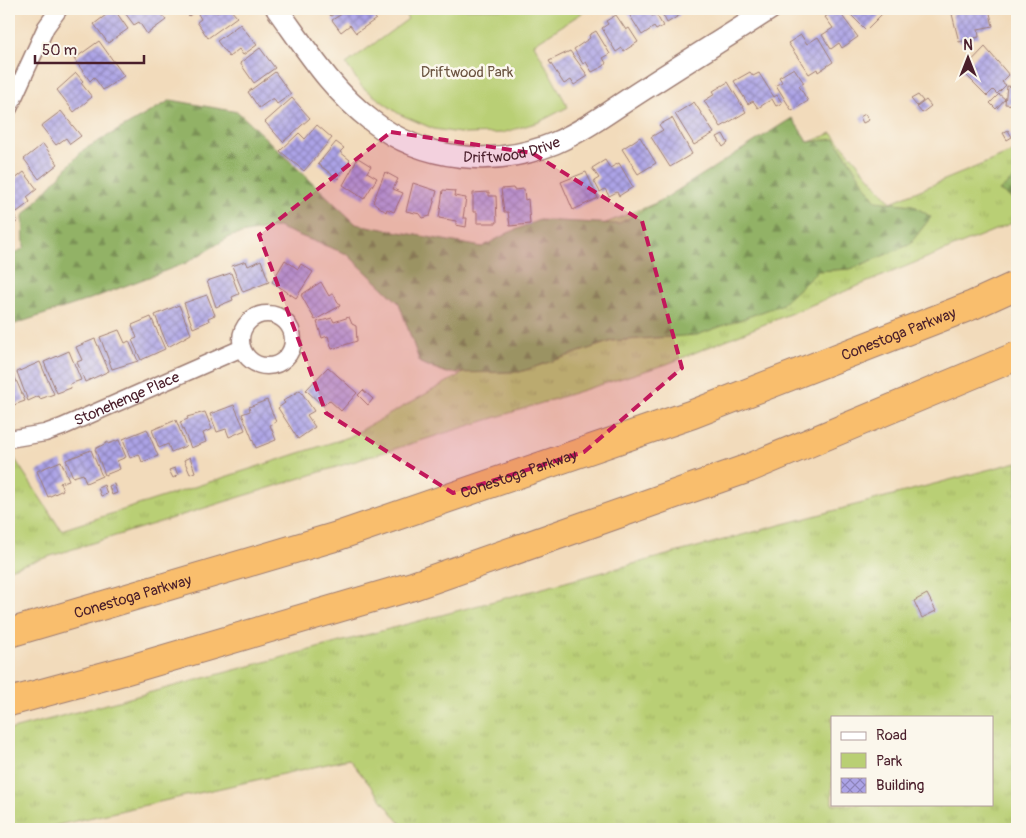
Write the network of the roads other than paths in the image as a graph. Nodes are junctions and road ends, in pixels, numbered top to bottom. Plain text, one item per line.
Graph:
1 (59, 9) edge
2 (277, 9) edge
3 (770, 9) edge
4 (9, 108) edge
5 (1017, 285) edge
6 (242, 348) dead end
7 (1017, 356) edge
8 (9, 439) edge
9 (9, 633) edge
10 (9, 702) edge

1 - 4 street
2 - 3 street, Driftwood Drive
5 - 9 highway, Conestoga Parkway
6 - 8 street, Stonehenge Place
7 - 10 highway

